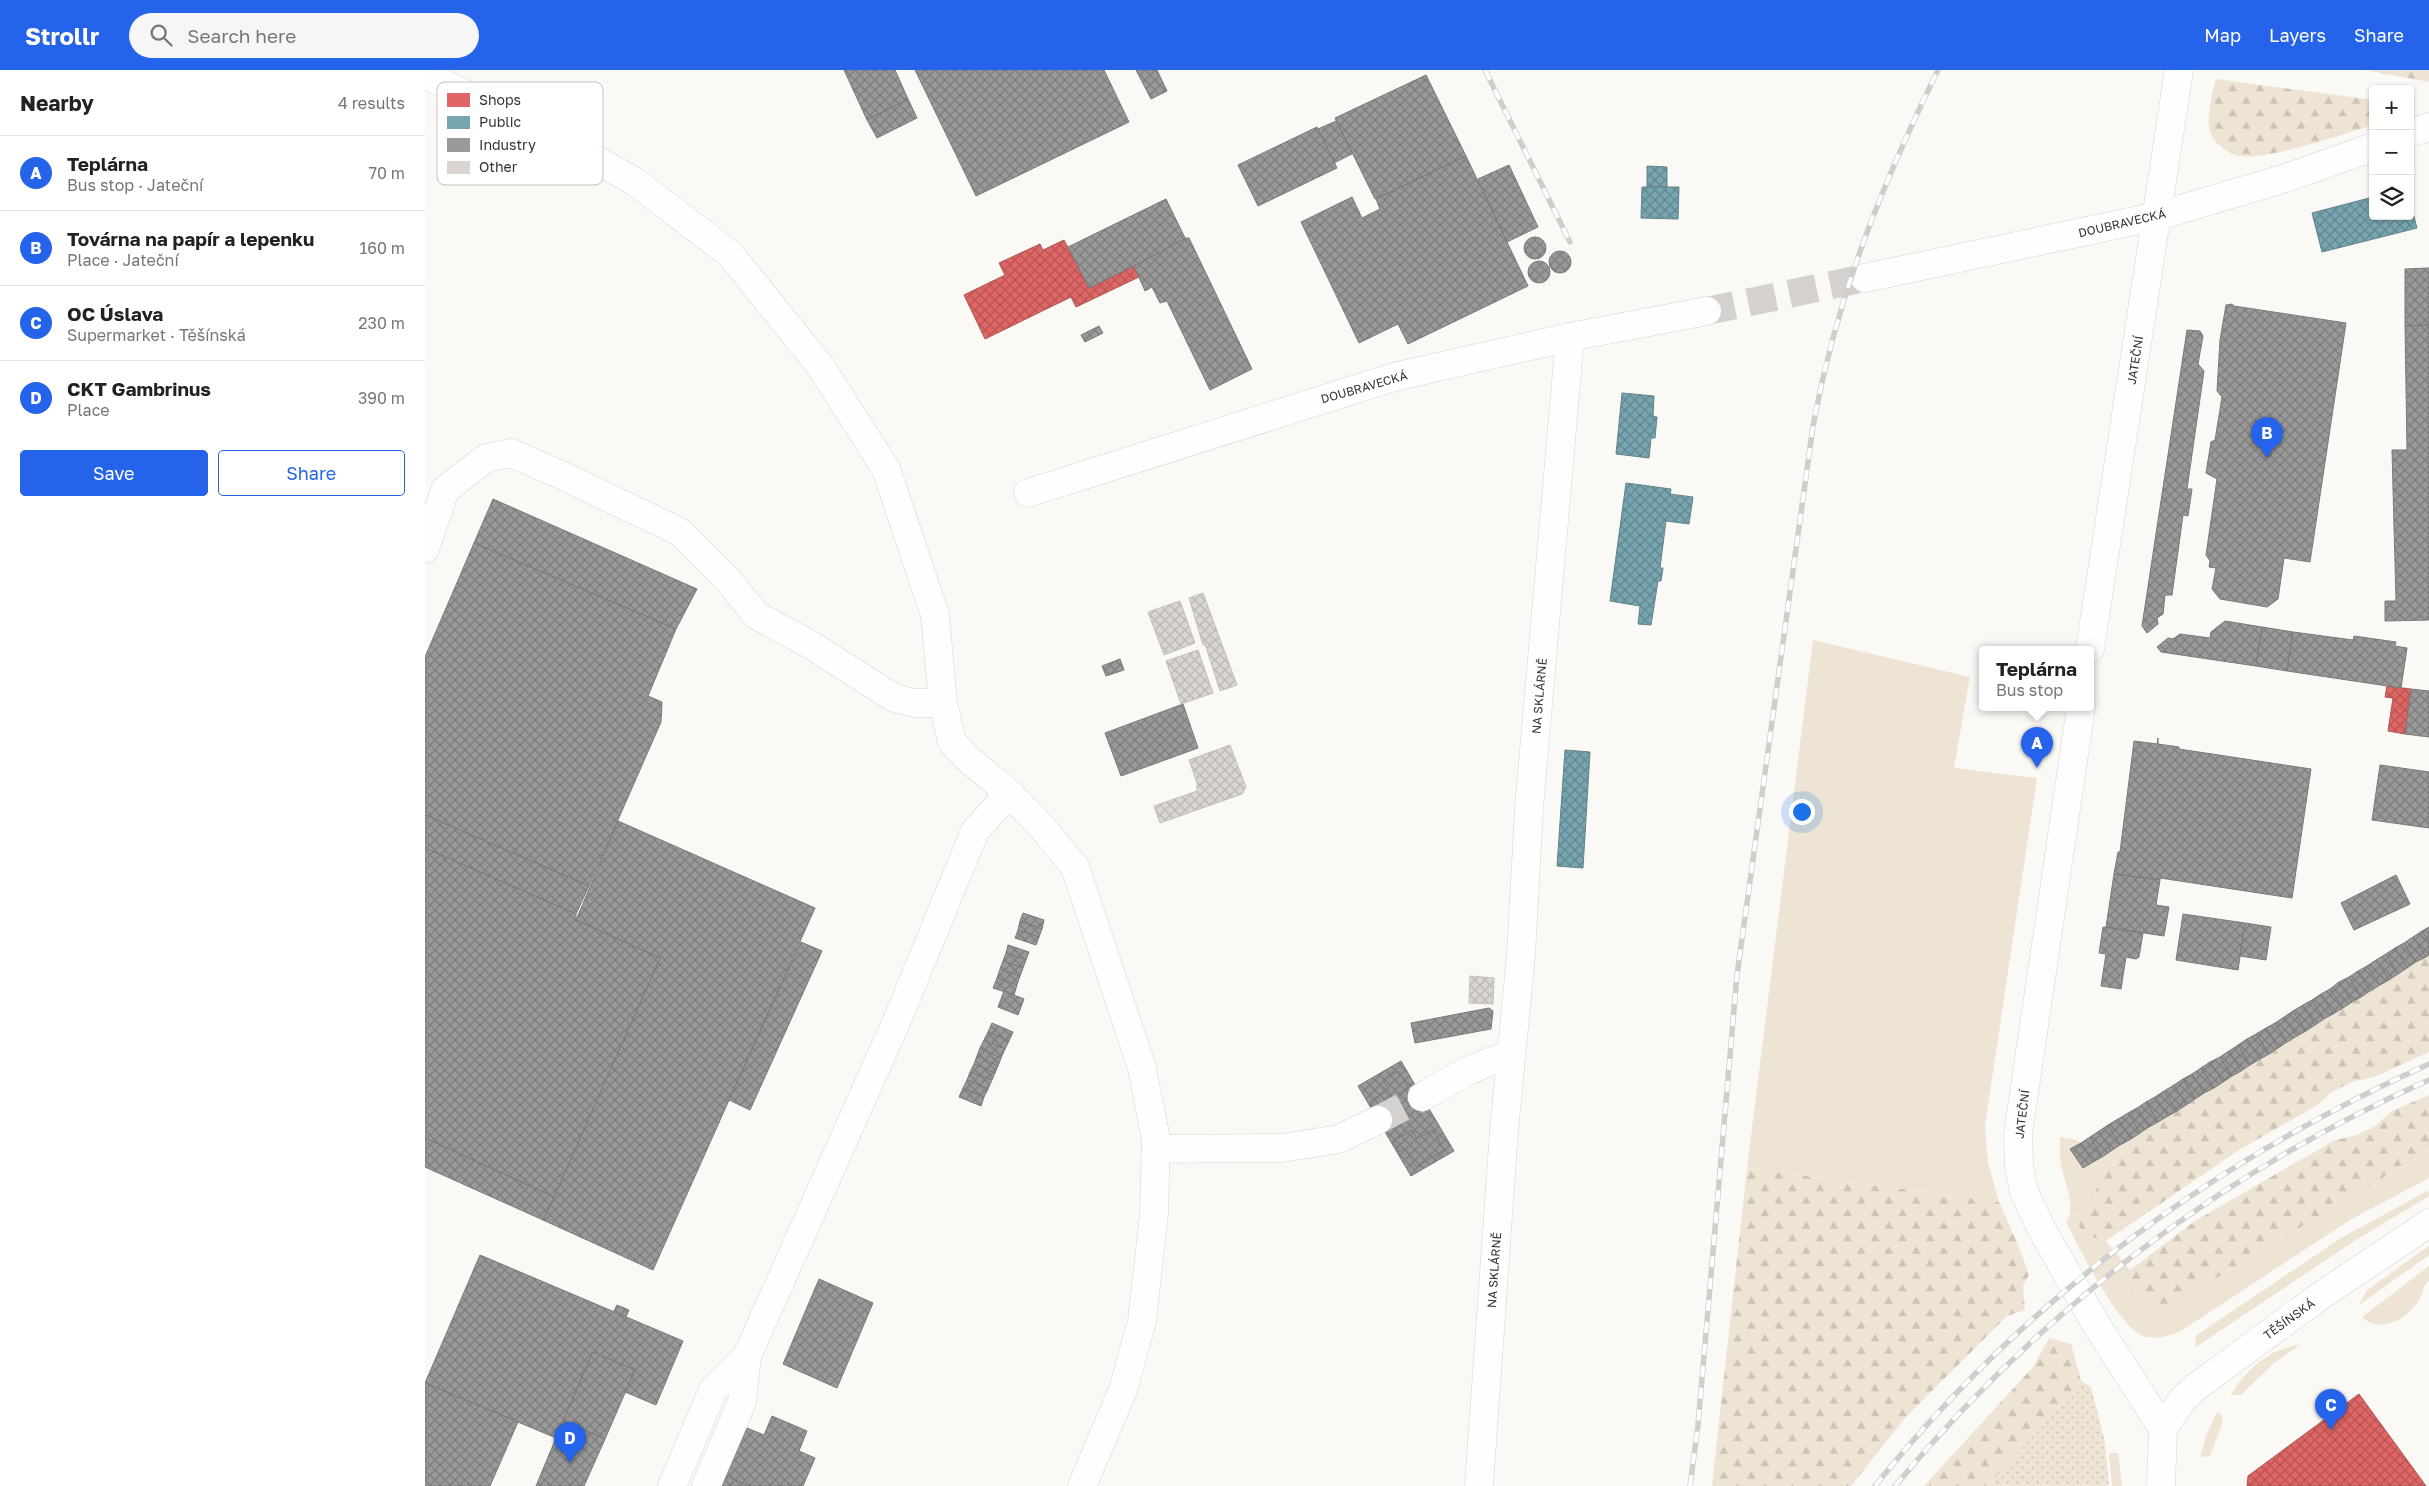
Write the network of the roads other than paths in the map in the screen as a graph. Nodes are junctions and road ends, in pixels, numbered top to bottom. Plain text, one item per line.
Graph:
1 (2179, 70) edge
2 (425, 75) edge
3 (440, 82) edge
4 (2429, 127) edge
5 (2414, 132) edge
6 (2369, 148) edge
7 (603, 164) edge
8 (2158, 216) junction
9 (1865, 278) tunnel mouth
10 (1707, 311) tunnel mouth
11 (1570, 337) junction
12 (1029, 493) dead end
13 (425, 549) edge
14 (2090, 646) edge
15 (943, 703) junction
16 (2080, 711) edge
17 (1009, 793) junction
18 (1511, 1055) junction
19 (1422, 1096) tunnel mouth
20 (1378, 1120) tunnel mouth
21 (1156, 1149) junction
22 (2429, 1223) edge
23 (747, 1356) junction
24 (2163, 1429) junction
25 (672, 1486) edge
26 (705, 1486) edge
27 (1082, 1486) edge
28 (1479, 1486) edge
29 (2161, 1486) edge

1 - 8 street, JATEČNÍ
2 - 3 street
4 - 5 street
6 - 8 street, DOUBRAVECKÁ
7 - 15 street
8 - 9 street, DOUBRAVECKÁ
8 - 14 street, JATEČNÍ
10 - 11 street, DOUBRAVECKÁ
11 - 12 street, DOUBRAVECKÁ
11 - 18 street, NA SKLÁRNĚ
13 - 15 street
15 - 17 street
16 - 24 street, JATEČNÍ
17 - 21 street
17 - 23 street
18 - 19 street
18 - 28 street, NA SKLÁRNĚ
20 - 21 street
21 - 27 street
22 - 24 street, TĚŠÍNSKÁ
23 - 25 street
23 - 26 street
24 - 29 street

